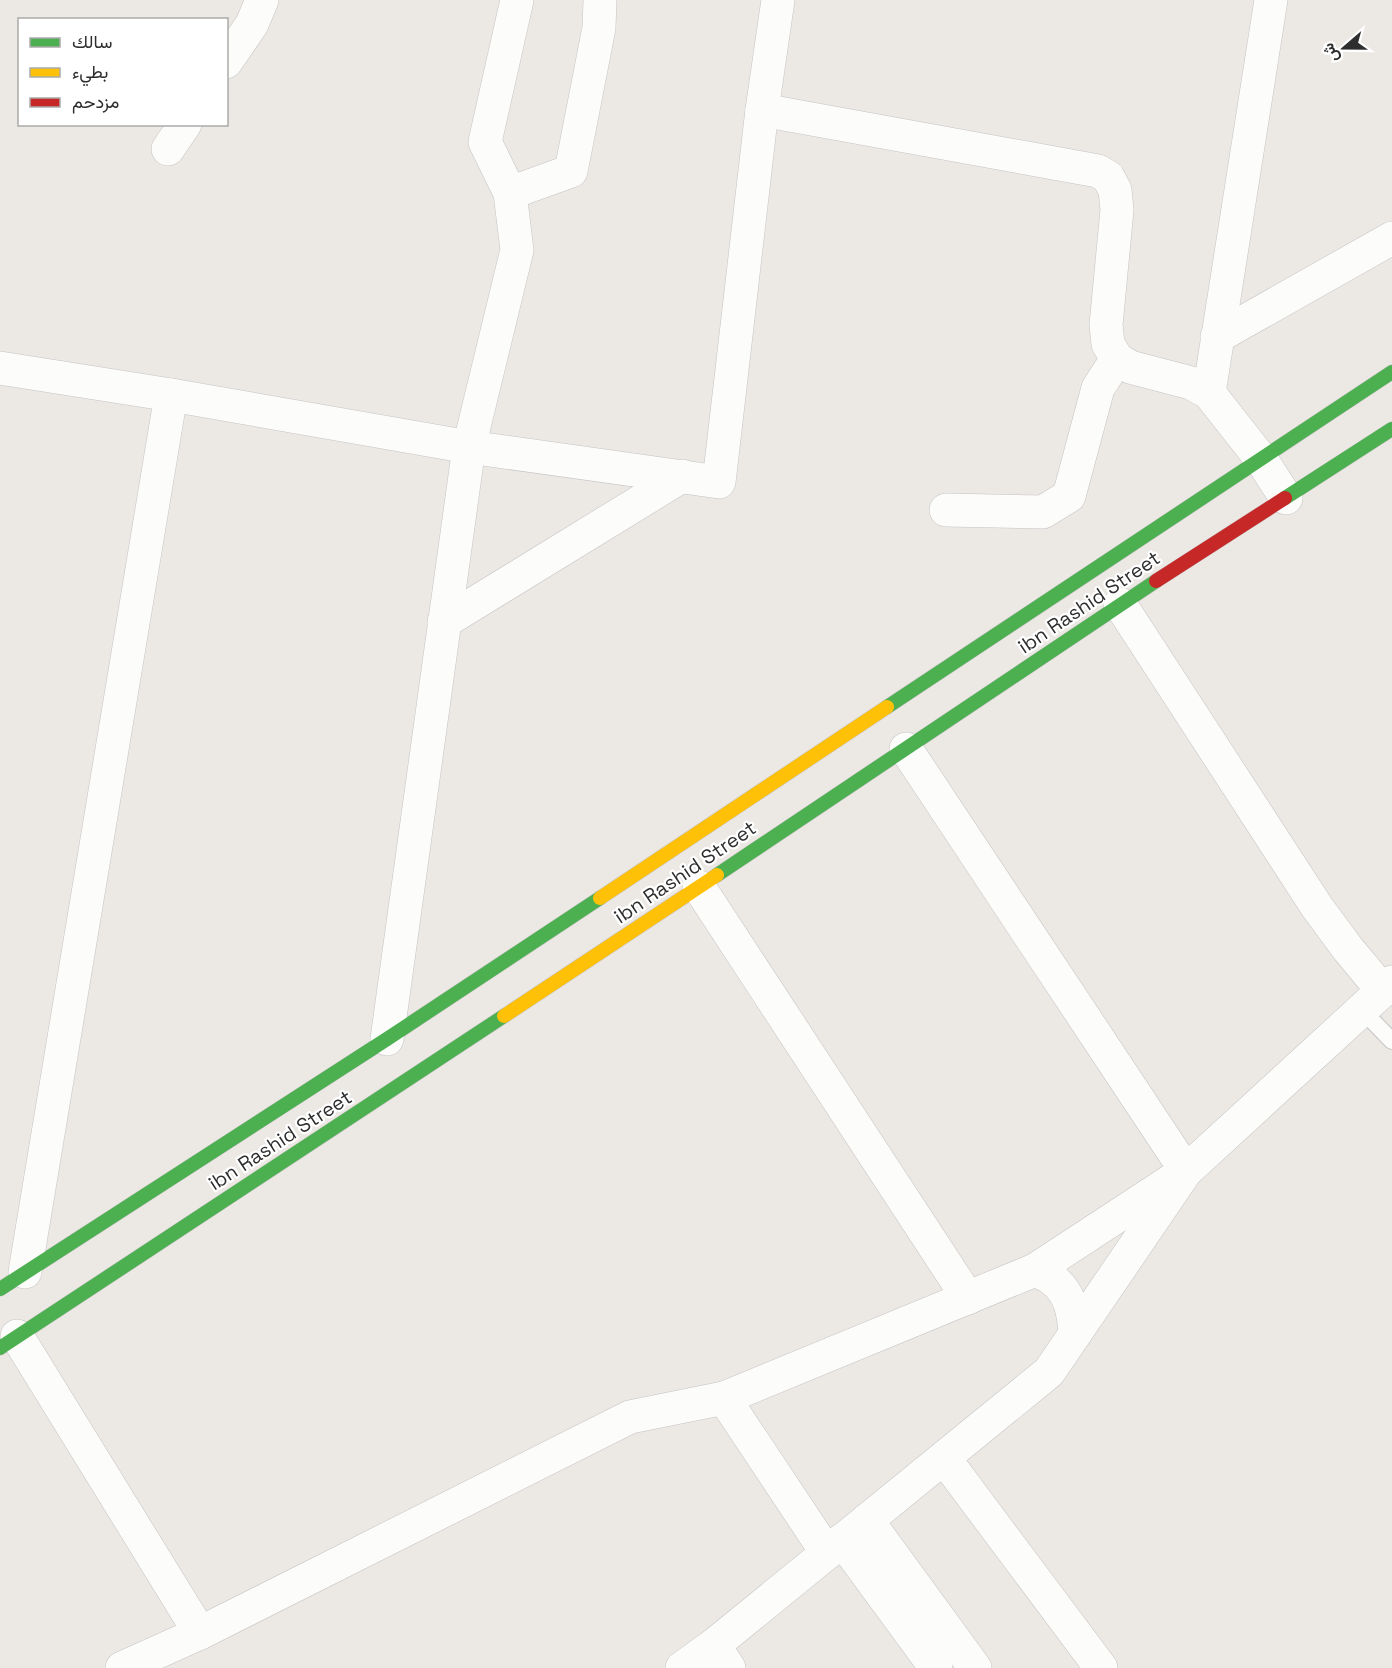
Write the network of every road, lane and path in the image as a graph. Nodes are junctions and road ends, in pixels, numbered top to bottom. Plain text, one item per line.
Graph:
1 (262, 0) edge
2 (517, 0) edge
3 (600, 0) edge
4 (778, 0) edge
5 (1271, 0) edge
6 (228, 59) edge
7 (762, 110) junction
8 (510, 193) junction
9 (1392, 237) edge
10 (1217, 337) junction
11 (1117, 359) junction
12 (0, 368) edge
13 (1392, 372) edge
14 (1209, 393) junction
15 (171, 395) junction
16 (1392, 429) edge
17 (469, 447) junction
18 (1261, 459) junction
19 (682, 476) junction
20 (1286, 498) junction
21 (946, 510) dead end
22 (1120, 604) junction
23 (444, 622) junction
24 (906, 749) junction
25 (699, 886) junction
26 (1379, 994) edge
27 (387, 1039) junction
28 (1392, 1041) edge
29 (1186, 1171) junction
30 (1035, 1270) junction
31 (13, 1280) edge
32 (968, 1298) junction
33 (1075, 1334) junction
34 (9, 1342) edge
35 (724, 1398) junction
36 (944, 1458) junction
37 (845, 1538) junction
38 (200, 1634) junction
39 (722, 1657) edge
40 (122, 1668) edge
41 (682, 1668) edge
42 (936, 1668) edge
43 (975, 1668) edge
44 (1101, 1668) edge

1 - 6 street
2 - 8 street
3 - 8 street
4 - 7 street
5 - 10 street
7 - 11 street
7 - 19 street
8 - 17 street
9 - 10 street
10 - 14 street
11 - 14 street
11 - 21 street
12 - 15 street
13 - 18 main road, ibn Rashid Street
14 - 18 street
15 - 17 street
15 - 31 street
16 - 20 main road, ibn Rashid Street
17 - 19 street
17 - 23 street
18 - 20 street
18 - 27 main road, ibn Rashid Street
19 - 23 street
20 - 22 main road, ibn Rashid Street
22 - 24 main road, ibn Rashid Street
22 - 26 street
23 - 27 street
24 - 25 main road, ibn Rashid Street
24 - 29 street
25 - 32 street
25 - 34 main road, ibn Rashid Street
26 - 28 lane
26 - 29 street
27 - 31 main road, ibn Rashid Street
29 - 30 street
29 - 33 street
30 - 32 street
30 - 33 street
32 - 35 street
33 - 36 street
34 - 38 street
35 - 37 street
35 - 38 street
36 - 37 street
36 - 44 street
37 - 39 street
37 - 42 street
37 - 43 street
38 - 40 street
39 - 41 street

